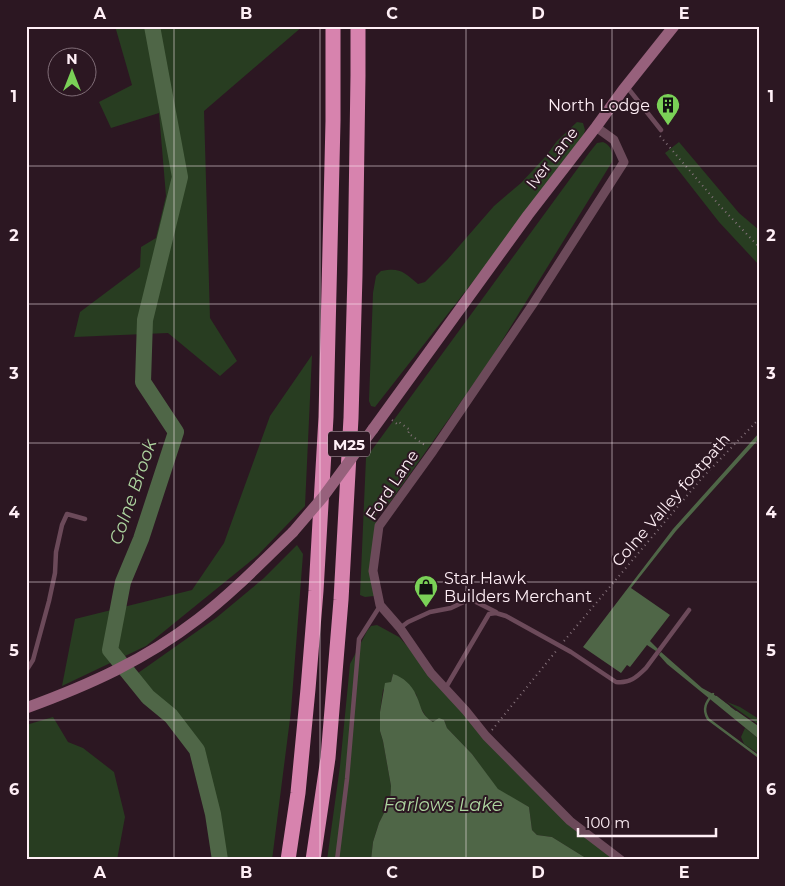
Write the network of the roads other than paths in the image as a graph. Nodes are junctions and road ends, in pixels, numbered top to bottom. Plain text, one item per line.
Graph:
1 (333, 26) edge
2 (358, 26) edge
3 (674, 26) edge
4 (626, 86) junction
5 (596, 127) junction
6 (661, 130) dead end
7 (85, 519) dead end
8 (380, 605) junction
9 (689, 610) dead end
10 (496, 613) junction
11 (400, 628) junction
12 (26, 671) edge
13 (445, 689) junction
14 (26, 708) edge
15 (288, 860) edge
16 (313, 860) edge
17 (337, 860) edge
18 (621, 860) edge

1 - 15 highway, M25
2 - 16 highway, M25
3 - 4 main road, Iver Lane
4 - 5 main road, Iver Lane
4 - 6 lane
5 - 8 street, Ford Lane
5 - 14 main road, Iver Lane, bridge
7 - 12 lane
8 - 11 street, Ford Lane
8 - 17 lane
9 - 10 lane
10 - 11 lane
10 - 13 lane
11 - 13 street, Ford Lane
13 - 18 street, Ford Lane

